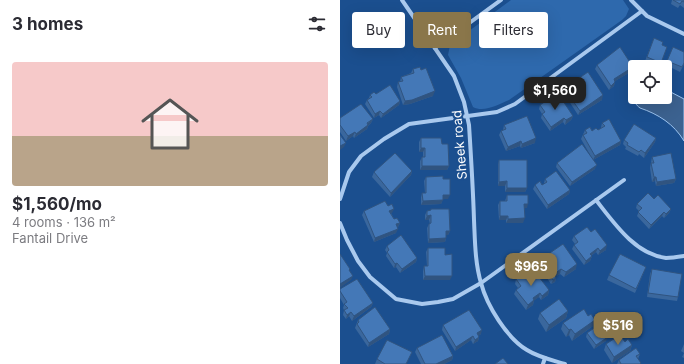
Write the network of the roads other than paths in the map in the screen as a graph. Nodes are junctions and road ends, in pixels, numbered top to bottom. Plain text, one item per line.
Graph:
1 (402, 0) edge
2 (501, 0) edge
3 (631, 0) edge
4 (642, 12) junction
5 (413, 16) edge
6 (471, 22) edge
7 (684, 34) edge
8 (435, 48) edge
9 (468, 116) junction
10 (624, 180) dead end
11 (340, 199) edge
12 (596, 200) junction
13 (340, 222) edge
14 (684, 256) edge
15 (481, 283) junction
16 (545, 358) junction
17 (543, 364) edge
18 (564, 364) edge

1 - 5 street, Sheek road
2 - 6 street
3 - 4 street
4 - 7 street
4 - 9 street
8 - 9 street, Sheek road
9 - 11 street
9 - 15 street, Sheek road
10 - 12 street
12 - 14 street
12 - 15 street
13 - 15 street
15 - 16 street, Sheek road
16 - 17 street
16 - 18 street, Sheek road

